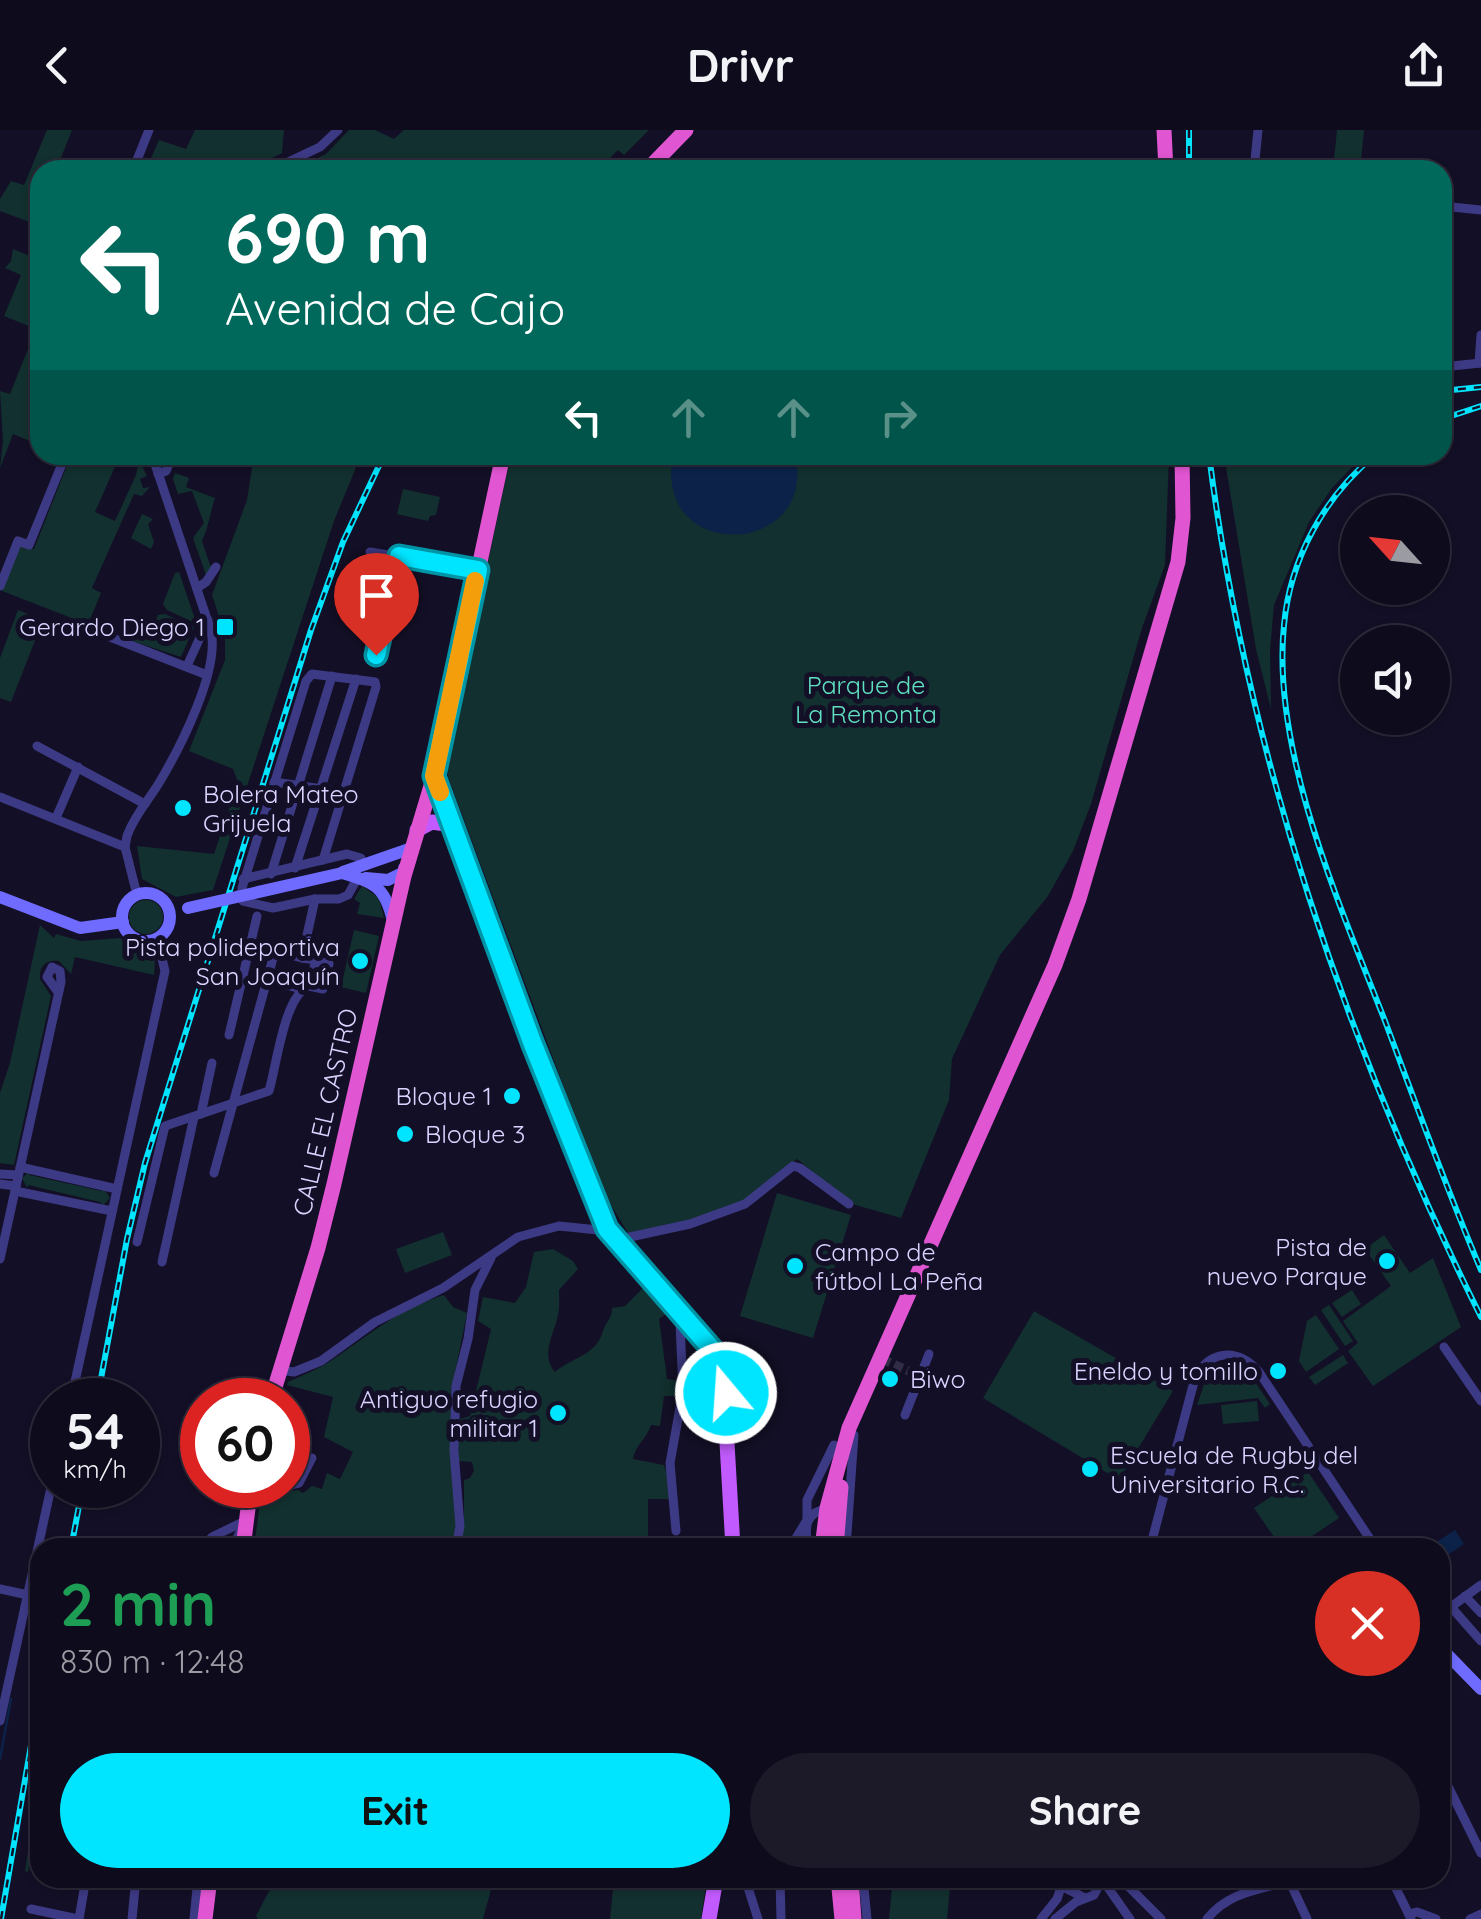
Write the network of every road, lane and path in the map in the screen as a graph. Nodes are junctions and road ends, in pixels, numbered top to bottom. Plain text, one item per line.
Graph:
1 (150, 130) edge
2 (338, 130) edge
3 (686, 130) edge
4 (1164, 130) edge
5 (1174, 130) edge
6 (1258, 130) edge
7 (137, 160) edge
8 (292, 160) edge
9 (657, 160) edge
10 (1166, 160) edge
11 (1176, 160) edge
12 (1255, 160) edge
13 (1452, 207) edge
14 (1481, 210) edge
15 (1481, 335) edge
16 (1480, 363) edge
17 (1452, 366) edge
18 (62, 465) edge
19 (155, 465) edge
20 (169, 465) edge
21 (501, 465) edge
22 (1182, 465) edge
23 (158, 474) junction
24 (370, 552) dead end
25 (399, 556) junction
26 (216, 567) dead end
27 (478, 570) junction
28 (0, 586) edge
29 (197, 588) junction
30 (208, 620) junction
31 (87, 628) dead end
32 (376, 655) dead end
33 (186, 666) junction
34 (208, 674) junction
35 (332, 676) junction
36 (356, 679) junction
37 (36, 746) dead end
38 (78, 768) junction
39 (434, 776) junction
40 (274, 782) junction
41 (296, 787) junction
42 (319, 790) junction
43 (343, 792) junction
44 (0, 798) edge
45 (144, 804) junction
46 (56, 818) junction
47 (452, 825) junction
48 (417, 830) junction
49 (125, 847) junction
50 (412, 848) junction
51 (390, 858) junction
52 (323, 860) junction
53 (295, 868) junction
54 (360, 871) junction
55 (406, 871) junction
56 (271, 874) junction
57 (243, 884) junction
58 (136, 894) junction
59 (0, 897) edge
60 (315, 899) junction
61 (170, 913) junction
62 (256, 916) dead end
63 (123, 922) junction
64 (394, 924) junction
65 (157, 938) junction
66 (302, 958) junction
67 (246, 960) junction
68 (270, 966) junction
69 (267, 980) junction
70 (305, 988) junction
71 (58, 992) dead end
72 (228, 1035) dead end
73 (212, 1063) dead end
74 (231, 1104) junction
75 (198, 1115) junction
76 (214, 1173) dead end
77 (0, 1174) edge
78 (17, 1180) junction
79 (0, 1184) edge
80 (117, 1189) junction
81 (849, 1204) dead end
82 (112, 1211) junction
83 (612, 1235) junction
84 (137, 1242) dead end
85 (495, 1252) junction
86 (0, 1259) edge
87 (162, 1262) dead end
88 (683, 1314) junction
89 (1444, 1347) dead end
90 (930, 1354) dead end
91 (279, 1370) junction
92 (76, 1378) edge
93 (277, 1378) edge
94 (872, 1381) junction
95 (1481, 1401) edge
96 (905, 1415) dead end
97 (834, 1445) dead end
98 (312, 1458) dead end
99 (310, 1461) edge
100 (48, 1508) edge
101 (247, 1508) edge
102 (827, 1508) junction
103 (807, 1520) junction
104 (245, 1521) junction
105 (676, 1531) dead end
106 (42, 1538) edge
107 (211, 1538) edge
108 (237, 1538) edge
109 (244, 1538) edge
110 (458, 1538) edge
111 (732, 1538) edge
112 (796, 1538) edge
113 (821, 1538) edge
114 (832, 1538) edge
115 (832, 1538) edge
116 (1153, 1538) edge
117 (1367, 1538) edge
118 (0, 1589) edge
119 (30, 1589) edge
120 (1473, 1591) edge
121 (28, 1595) junction
122 (1450, 1604) edge
123 (1450, 1612) edge
124 (1481, 1613) edge
125 (1481, 1640) edge
126 (1450, 1657) edge
127 (1481, 1690) edge
128 (0, 1721) edge
129 (1450, 1790) edge
130 (1481, 1853) edge
131 (84, 1888) edge
132 (135, 1888) edge
133 (205, 1888) edge
134 (208, 1888) edge
135 (715, 1888) edge
136 (749, 1888) edge
137 (780, 1888) edge
138 (839, 1888) edge
139 (852, 1888) edge
140 (865, 1888) edge
141 (1060, 1888) edge
142 (1067, 1888) edge
143 (1097, 1888) edge
144 (1108, 1888) edge
145 (1130, 1888) edge
146 (1254, 1888) edge
147 (1292, 1888) edge
148 (1396, 1888) edge
149 (1090, 1896) junction
150 (1118, 1905) junction
151 (31, 1909) dead end
152 (1481, 1914) edge
153 (1410, 1916) edge
154 (76, 1919) edge
155 (132, 1919) edge
156 (194, 1919) edge
157 (205, 1919) edge
158 (710, 1919) edge
159 (758, 1919) edge
160 (781, 1919) edge
161 (842, 1919) edge
162 (854, 1919) edge
163 (867, 1919) edge
164 (1040, 1919) edge
165 (1055, 1919) edge
166 (1130, 1919) edge
167 (1160, 1919) edge
168 (1206, 1919) edge
169 (1307, 1919) edge
170 (1436, 1919) edge
171 (1470, 1919) edge

1 - 7 street
2 - 8 street
3 - 9 highway
4 - 10 highway
5 - 11 highway
6 - 12 street
13 - 14 street
15 - 16 street
16 - 17 street
18 - 28 street
19 - 23 street
20 - 23 street
21 - 27 highway, CALLE EL CASTRO
22 - 94 highway
23 - 29 street
24 - 25 street
25 - 27 street
25 - 32 street
26 - 29 street
27 - 39 highway, CALLE EL CASTRO
29 - 30 street
30 - 33 street
30 - 34 street
31 - 33 street
33 - 34 street
34 - 45 street
35 - 36 street
35 - 40 street
35 - 41 street
36 - 42 street
36 - 43 street
37 - 38 street
38 - 45 street
38 - 46 street
39 - 47 main road
39 - 48 highway, CALLE EL CASTRO
40 - 41 street
40 - 57 street
41 - 42 street
41 - 56 street
42 - 43 street
42 - 53 street
43 - 52 street
44 - 46 street
45 - 49 street
46 - 49 street
47 - 48 main road
47 - 83 main road
48 - 50 highway, CALLE EL CASTRO
49 - 58 street
50 - 51 main road
50 - 55 highway, CALLE EL CASTRO
51 - 54 main road
51 - 55 main road
52 - 53 street
52 - 54 street
53 - 56 street
54 - 55 main road
54 - 60 street
54 - 61 main road, bridge
54 - 64 main road
55 - 64 highway, CALLE EL CASTRO
56 - 57 street
57 - 60 street
58 - 61 main road
58 - 63 main road
59 - 63 main road
60 - 66 street
61 - 65 main road
62 - 67 street
63 - 65 main road
64 - 91 highway, CALLE EL CASTRO
65 - 80 street
66 - 68 street
66 - 70 street
67 - 68 street
67 - 72 street
68 - 69 street
69 - 70 street
69 - 74 street
70 - 74 street
71 - 78 street
73 - 75 street
74 - 75 street
74 - 76 street
75 - 84 street
75 - 87 street
77 - 78 street
78 - 79 street
78 - 80 street
78 - 82 street
78 - 86 street
80 - 82 street
81 - 83 street
82 - 92 street
83 - 85 street
83 - 88 main road
85 - 91 street
85 - 110 street
88 - 105 street
88 - 111 main road
89 - 95 street
90 - 96 street
91 - 93 highway, CALLE EL CASTRO
94 - 102 highway
94 - 114 highway
97 - 103 street
98 - 99 street
100 - 106 street
101 - 104 highway
102 - 103 street
102 - 115 highway
103 - 112 street
103 - 113 street
104 - 107 street
104 - 108 street
104 - 109 highway
116 - 117 street
118 - 121 street
119 - 121 street
120 - 122 street
120 - 124 street
121 - 128 street
123 - 125 street
126 - 127 main road
129 - 130 street
131 - 154 street
132 - 155 street
133 - 156 street
134 - 157 highway
135 - 158 main road
136 - 159 street
137 - 160 street
138 - 161 highway
139 - 162 highway
140 - 163 street
141 - 164 street
142 - 149 street
143 - 149 street
144 - 150 street
145 - 167 street
146 - 168 street
147 - 169 street
148 - 153 street
149 - 150 street
149 - 165 street
150 - 166 street
151 - 154 street
152 - 171 street
153 - 170 street

